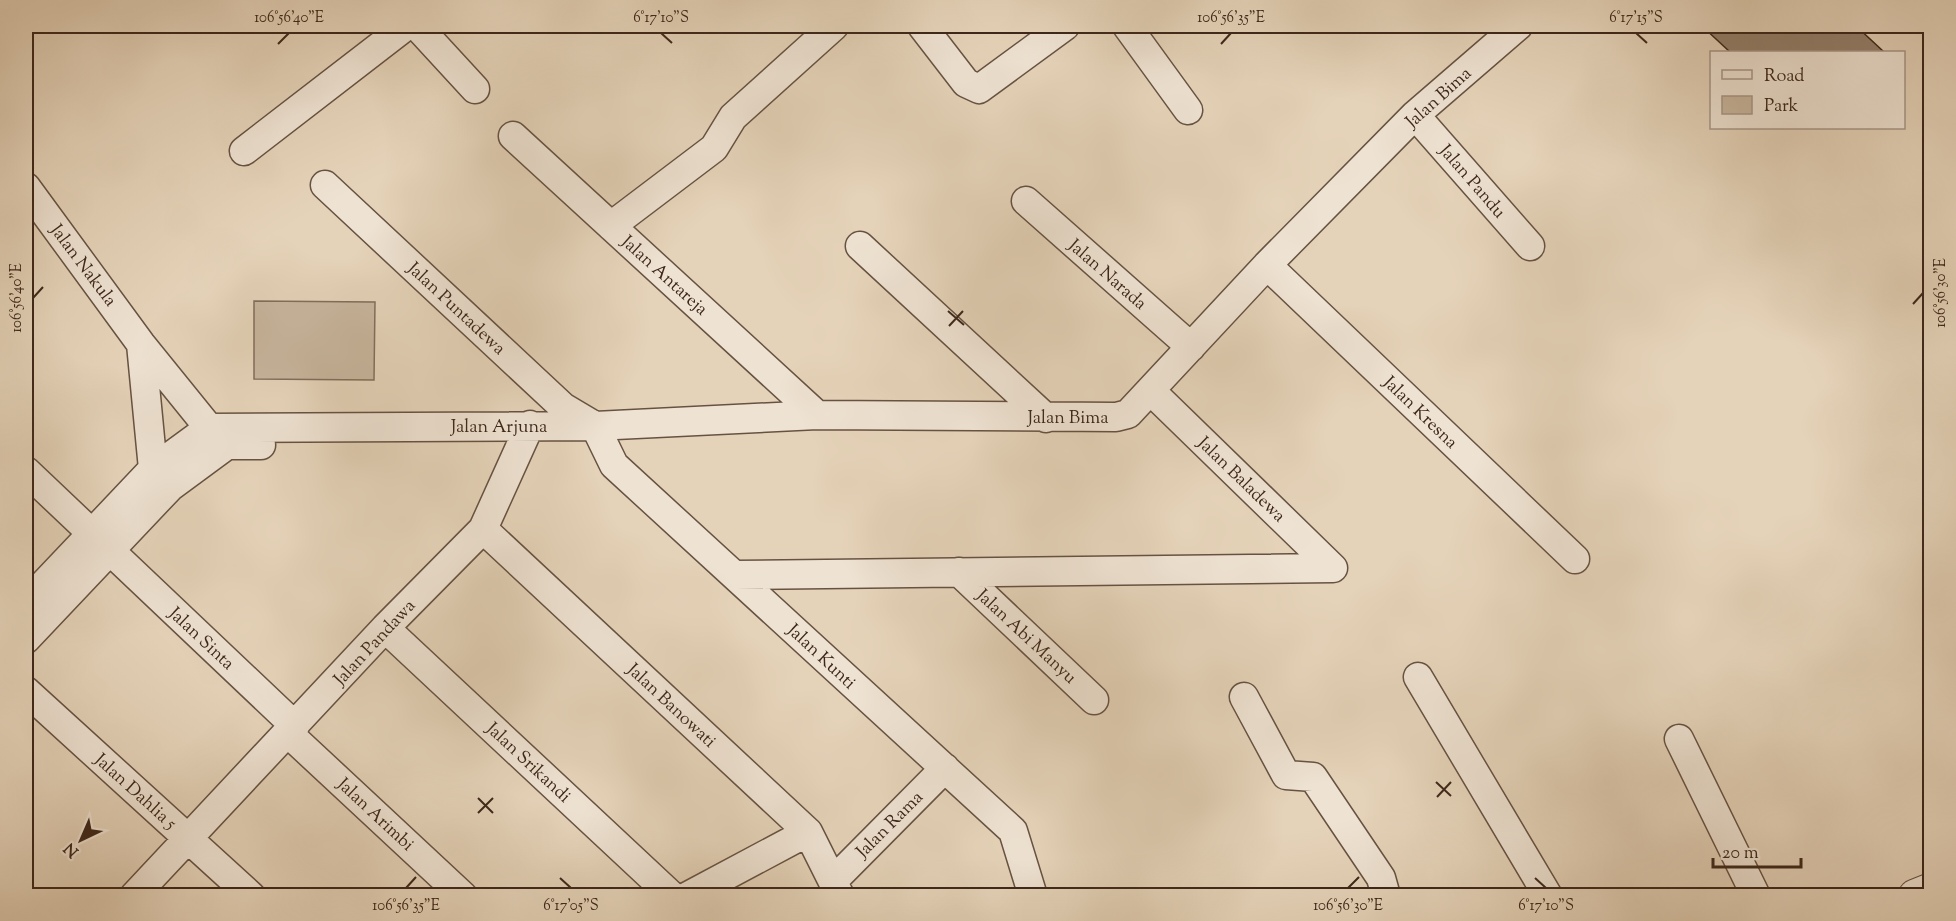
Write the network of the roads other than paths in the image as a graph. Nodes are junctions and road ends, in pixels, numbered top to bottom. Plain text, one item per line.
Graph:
1 (406, 26) edge
2 (417, 26) edge
3 (834, 26) edge
4 (922, 26) edge
5 (1065, 26) edge
6 (1127, 26) edge
7 (1518, 26) edge
8 (475, 89) dead end
9 (1188, 110) dead end
10 (1415, 115) junction
11 (513, 136) dead end
12 (244, 151) dead end
13 (324, 184) dead end
14 (26, 186) edge
15 (1026, 201) dead end
16 (611, 225) junction
17 (860, 246) dead end
18 (1530, 246) dead end
19 (1267, 265) junction
20 (141, 344) junction
21 (1191, 347) junction
22 (1151, 391) junction
23 (817, 415) junction
24 (1046, 418) junction
25 (565, 425) joint
26 (595, 426) junction
27 (527, 434) junction
28 (218, 436) junction
29 (26, 471) edge
30 (162, 478) junction
31 (483, 529) junction
32 (101, 543) junction
33 (1575, 559) dead end
34 (959, 572) junction
35 (735, 575) junction
36 (26, 603) edge
37 (385, 628) junction
38 (26, 639) edge
39 (1418, 677) dead end
40 (26, 691) edge
41 (1244, 697) dead end
42 (1094, 700) dead end
43 (291, 729) junction
44 (1679, 740) dead end
45 (945, 768) junction
46 (808, 832) junction
47 (188, 839) junction
48 (836, 888) edge
49 (1930, 890) edge
50 (134, 896) edge
51 (251, 896) edge
52 (463, 896) edge
53 (672, 896) edge
54 (688, 896) edge
55 (1033, 896) edge
56 (1386, 896) edge
57 (1548, 896) edge
58 (1756, 896) edge
59 (1915, 896) edge

1 - 12 street
2 - 8 street
3 - 16 street
4 - 5 street
6 - 9 street
7 - 10 street, Jalan Bima
10 - 18 street, Jalan Pandu
10 - 19 street, Jalan Bima
11 - 16 street, Jalan Antareja
13 - 26 street, Jalan Puntadewa
14 - 20 street, Jalan Nakula
15 - 21 street, Jalan Narada
16 - 23 street, Jalan Antareja
17 - 24 street
19 - 21 street, Jalan Bima
19 - 33 street, Jalan Kresna
20 - 28 street, Jalan Nakula
20 - 30 street
21 - 22 street, Jalan Bima
22 - 24 street, Jalan Bima
22 - 34 street, Jalan Baladewa
23 - 24 street, Jalan Bima
23 - 26 street, Jalan Bima
25 - 26 street, Jalan Bima
25 - 27 street, Jalan Arjuna
26 - 35 street, Jalan Kunti
27 - 28 street, Jalan Arjuna
27 - 31 street, Jalan Pandawa
28 - 30 street
29 - 32 street, Jalan Sinta
30 - 32 street
31 - 37 street, Jalan Pandawa
31 - 46 street, Jalan Banowati
32 - 36 street
32 - 38 street
32 - 43 street, Jalan Sinta
34 - 35 street
34 - 42 street, Jalan Abi Manyu
35 - 45 street, Jalan Kunti
37 - 43 street, Jalan Pandawa
37 - 53 street, Jalan Srikandi
39 - 57 street
40 - 47 street, Jalan Dahlia 5
41 - 56 street
43 - 47 street, Jalan Pandawa
43 - 52 street, Jalan Arimbi
44 - 58 street
45 - 48 street, Jalan Rama
45 - 55 street, Jalan Kunti
46 - 48 street, Jalan Banowati
46 - 54 street
47 - 50 street, Jalan Dahlia 5
47 - 51 street
49 - 59 street

